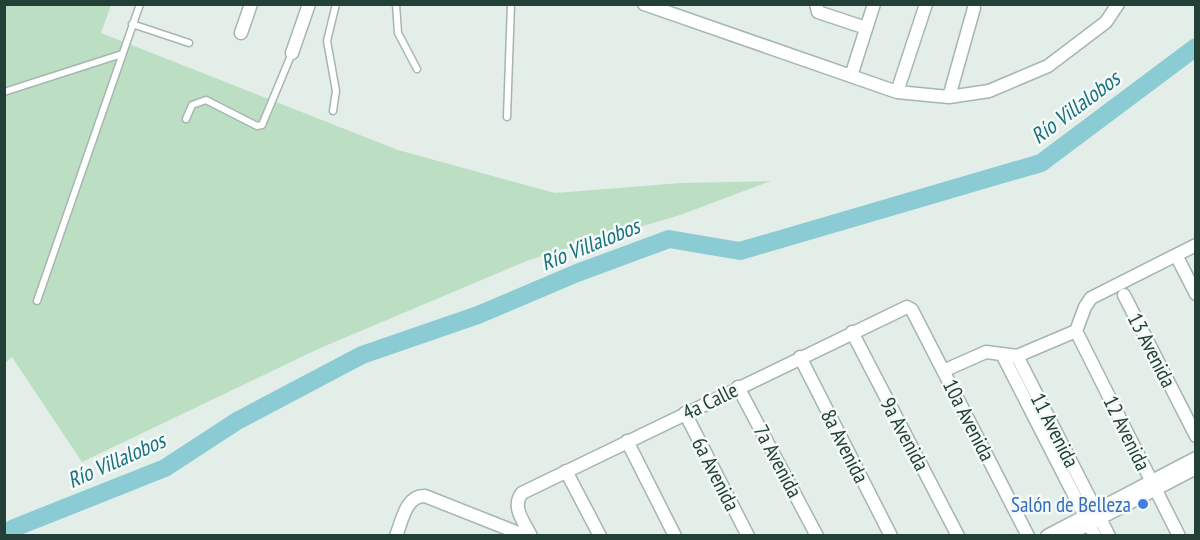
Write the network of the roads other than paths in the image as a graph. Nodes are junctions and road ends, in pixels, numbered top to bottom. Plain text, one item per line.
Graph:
1 (140, 4) edge
2 (251, 4) edge
3 (309, 4) edge
4 (336, 4) edge
5 (396, 4) edge
6 (512, 4) edge
7 (644, 4) edge
8 (816, 4) edge
9 (874, 4) edge
10 (926, 4) edge
11 (1118, 4) edge
12 (974, 8) dead end
13 (670, 9) edge
14 (132, 24) junction
15 (866, 28) junction
16 (241, 33) dead end
17 (189, 43) dead end
18 (292, 53) joint
19 (122, 54) junction
20 (417, 69) dead end
21 (851, 76) junction
22 (4, 92) edge
23 (897, 92) junction
24 (949, 97) junction
25 (333, 111) dead end
26 (507, 117) dead end
27 (186, 119) dead end
28 (1196, 244) edge
29 (1176, 255) junction
30 (1196, 294) edge
31 (1124, 295) dead end
32 (37, 301) dead end
33 (907, 307) joint
34 (1076, 331) junction
35 (852, 332) junction
36 (1003, 356) junction
37 (1017, 356) junction
38 (800, 357) junction
39 (943, 371) junction
40 (738, 387) junction
41 (685, 413) junction
42 (1196, 436) edge
43 (627, 441) junction
44 (1196, 458) edge
45 (1196, 468) edge
46 (566, 471) junction
47 (1153, 485) junction
48 (1092, 517) junction
49 (396, 536) edge
50 (526, 536) edge
51 (531, 536) edge
52 (600, 536) edge
53 (675, 536) edge
54 (748, 536) edge
55 (817, 536) edge
56 (891, 536) edge
57 (958, 536) edge
58 (1028, 536) edge
59 (1047, 536) edge
60 (1066, 536) edge
61 (1095, 536) edge
62 (1109, 536) edge
63 (1179, 536) edge

1 - 14 lane
2 - 16 street
3 - 18 street
4 - 25 lane
5 - 20 lane
6 - 26 lane
7 - 13 street
8 - 15 street
9 - 15 street
10 - 23 street
11 - 24 street
12 - 24 street
13 - 21 street
14 - 17 lane
14 - 19 lane
15 - 21 street
18 - 27 lane
19 - 22 lane
19 - 32 lane
21 - 23 street
23 - 24 street
28 - 29 street
29 - 30 street
29 - 34 street
31 - 42 street, 13 Avenida
33 - 35 street, 4a Calle
33 - 39 street, 10a Avenida
34 - 37 street
34 - 47 street, 12 Avenida
35 - 38 street, 4a Calle
35 - 57 street, 9a Avenida
36 - 37 street
36 - 39 street
36 - 48 street, 11 Avenida
37 - 48 street, 11 Avenida
38 - 40 street, 4a Calle
38 - 56 street, 8a Avenida
39 - 58 street, 10a Avenida
40 - 41 street, 4a Calle
40 - 55 street, 7a Avenida
41 - 43 street, 4a Calle
41 - 54 street, 6a Avenida
43 - 46 street, 4a Calle
43 - 53 street
44 - 47 street
45 - 47 street
46 - 51 street, 4a Calle
46 - 52 street
47 - 48 street
47 - 63 street, 12 Avenida
48 - 59 street
48 - 60 street
48 - 61 street, 11 Avenida
48 - 62 street, 11 Avenida
49 - 50 street

